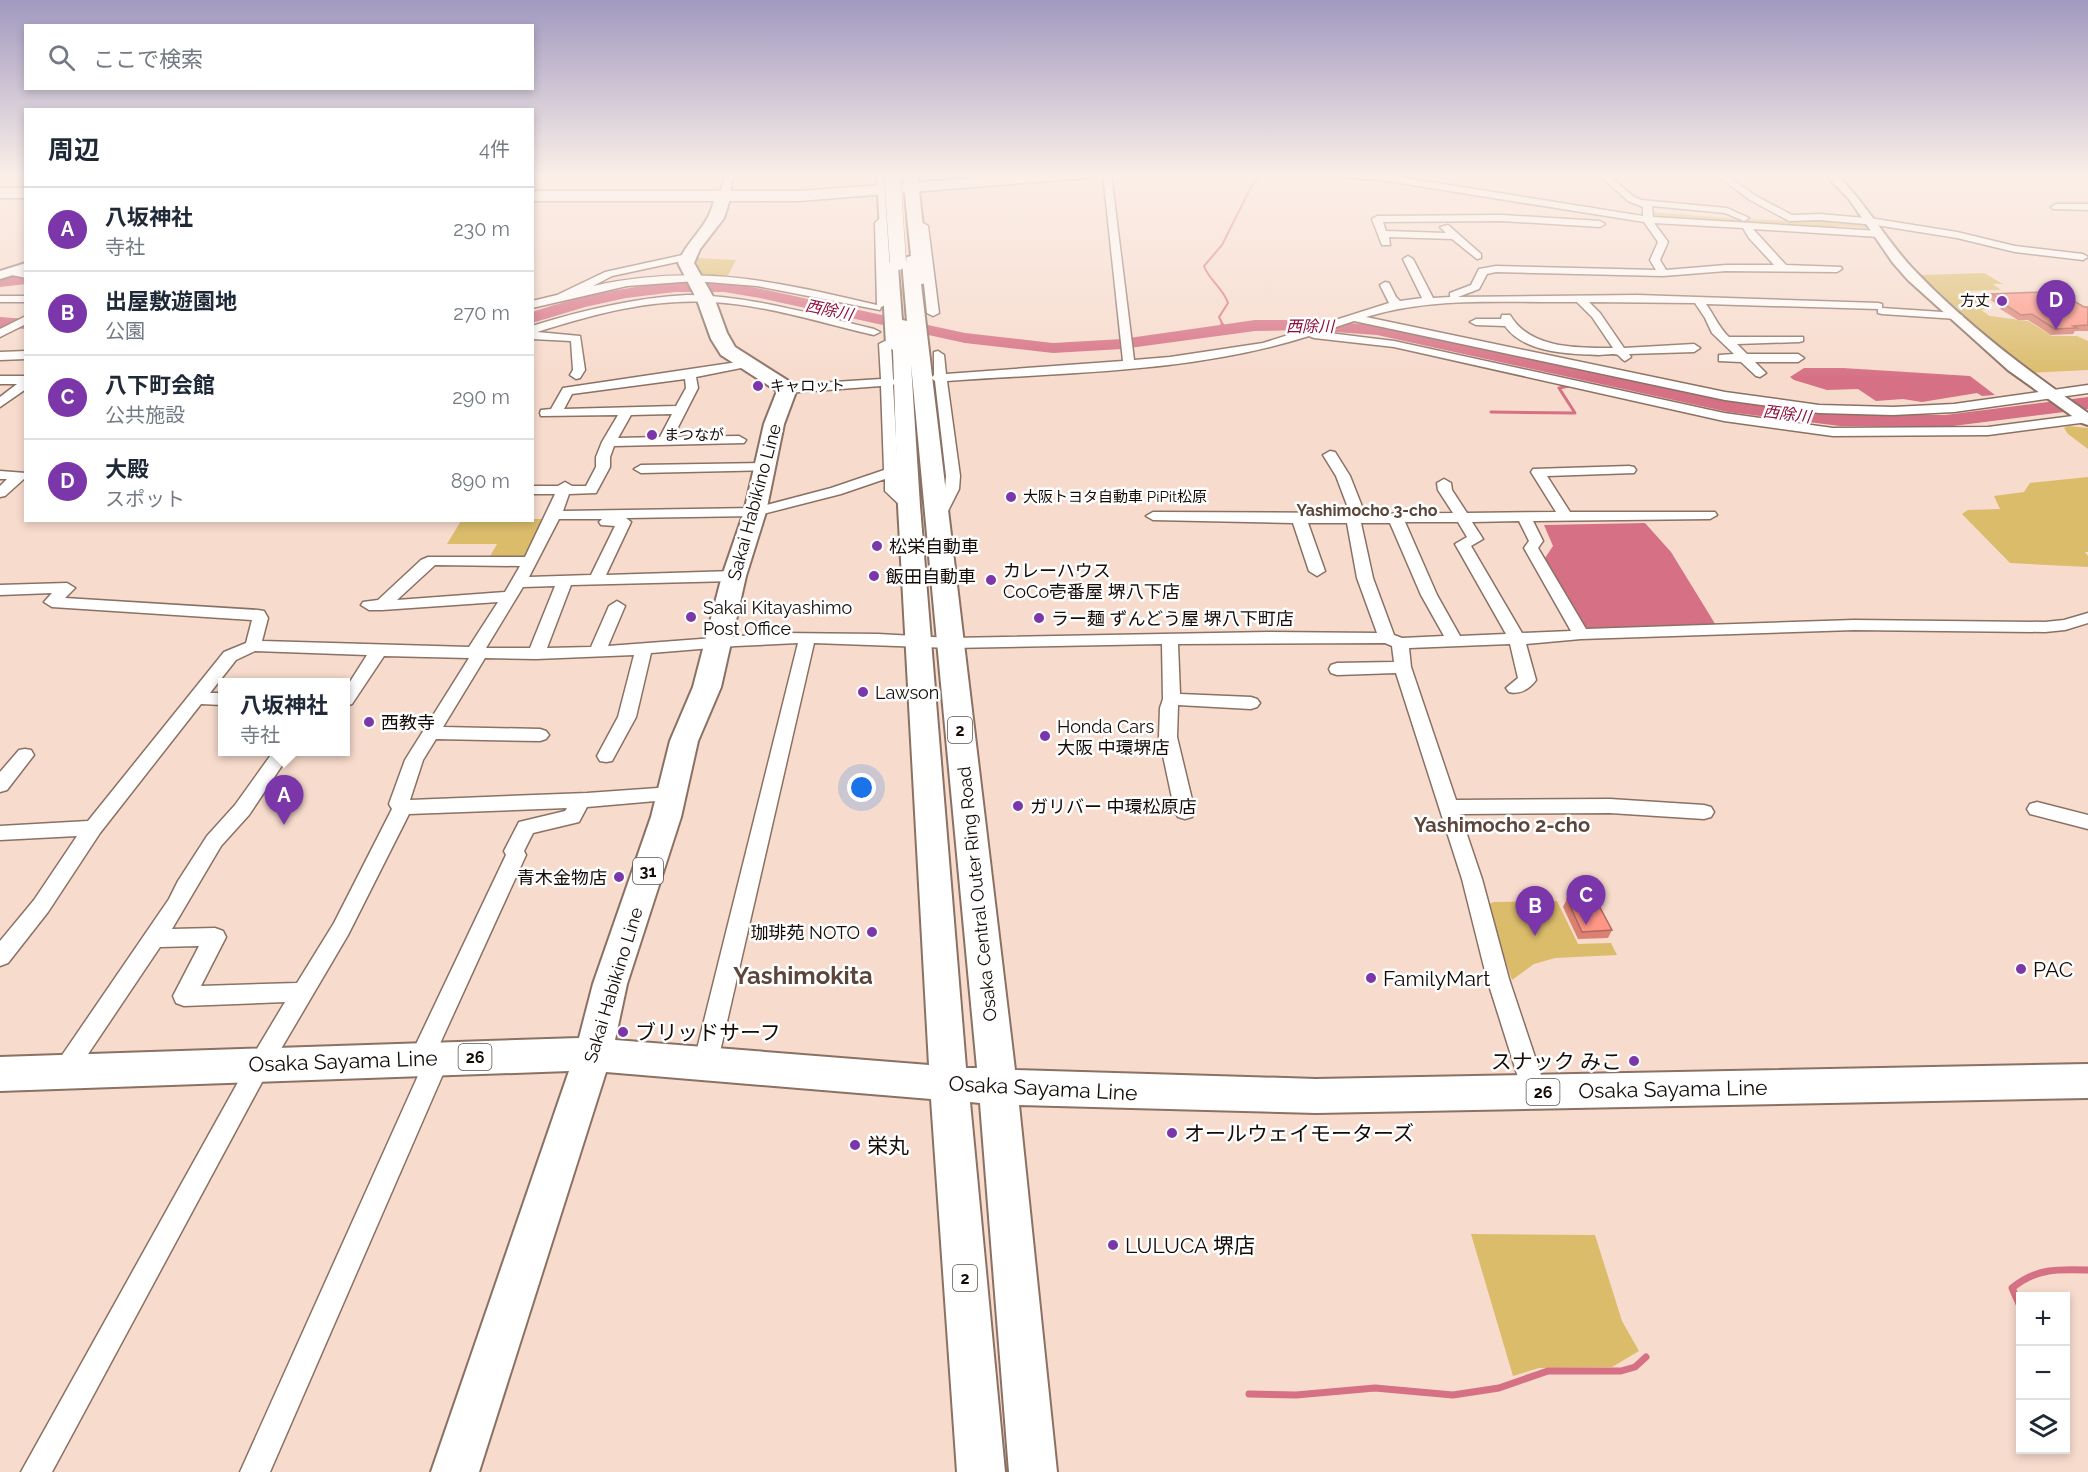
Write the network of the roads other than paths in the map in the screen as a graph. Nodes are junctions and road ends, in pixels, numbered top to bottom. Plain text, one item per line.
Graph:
1 (698, 243) edge
2 (892, 243) edge
3 (900, 243) edge
4 (905, 243) edge
5 (910, 243) edge
6 (1115, 243) edge
7 (1461, 243) edge
8 (1664, 243) edge
9 (1758, 243) edge
10 (1886, 243) edge
11 (1988, 243) edge
12 (1477, 256) dead end
13 (687, 257) junction
14 (2083, 257) dead end
15 (1408, 259) dead end
16 (904, 261) junction
17 (24, 268) edge
18 (1783, 268) junction
19 (1837, 269) dead end
20 (1663, 273) junction
21 (24, 274) edge
22 (4, 280) edge
23 (1477, 282) junction
24 (1448, 283) dead end
25 (1385, 285) dead end
26 (699, 289) junction
27 (23, 297) edge
28 (561, 297) junction
29 (0, 299) edge
30 (1580, 299) junction
31 (1697, 299) junction
32 (1429, 301) junction
33 (1442, 301) junction
34 (534, 304) edge
35 (1399, 305) junction
36 (904, 314) junction
37 (1958, 316) junction
38 (1352, 319) junction
39 (24, 320) edge
40 (1476, 322) dead end
41 (534, 330) edge
42 (874, 332) dead end
43 (1307, 333) junction
44 (0, 334) edge
45 (534, 336) edge
46 (1799, 339) dead end
47 (1726, 341) junction
48 (1694, 348) dead end
49 (1620, 350) junction
50 (24, 355) edge
51 (0, 356) edge
52 (1723, 358) dead end
53 (1744, 358) junction
54 (1798, 358) dead end
55 (912, 360) junction
56 (1128, 360) junction
57 (747, 363) junction
58 (1760, 373) dead end
59 (690, 374) junction
60 (576, 375) dead end
61 (1641, 379) junction
62 (0, 380) edge
63 (24, 381) edge
64 (24, 383) edge
65 (616, 385) junction
66 (787, 389) junction
67 (2088, 389) edge
68 (1636, 396) junction
69 (2053, 396) junction
70 (0, 403) edge
71 (678, 410) junction
72 (627, 411) junction
73 (600, 412) junction
74 (2085, 417) edge
75 (739, 440) dead end
76 (609, 442) junction
77 (664, 442) junction
78 (1330, 455) dead end
79 (765, 467) junction
80 (641, 469) dead end
81 (1629, 470) dead end
82 (890, 473) junction
83 (0, 475) edge
84 (1444, 483) dead end
85 (564, 488) junction
86 (534, 490) edge
87 (0, 493) edge
88 (909, 506) junction
89 (755, 512) junction
90 (1710, 515) dead end
91 (1153, 516) dead end
92 (1462, 516) junction
93 (1565, 516) junction
94 (1356, 517) junction
95 (1395, 517) junction
96 (1524, 517) junction
97 (551, 518) junction
98 (1299, 519) junction
99 (529, 562) junction
100 (1317, 571) dead end
101 (734, 576) junction
102 (596, 580) junction
103 (565, 581) junction
104 (514, 589) junction
105 (0, 590) edge
106 (617, 606) dead end
107 (2088, 618) edge
108 (1581, 634) junction
109 (807, 639) junction
110 (1517, 639) junction
111 (1170, 640) junction
112 (1394, 640) junction
113 (920, 641) junction
114 (1455, 641) junction
115 (718, 642) junction
116 (951, 644) junction
117 (253, 646) junction
118 (380, 649) junction
119 (644, 649) junction
120 (597, 652) junction
121 (474, 653) junction
122 (536, 654) junction
123 (1403, 667) junction
124 (1336, 669) dead end
125 (1515, 688) dead end
126 (350, 693) edge
127 (196, 698) junction
128 (218, 699) edge
129 (1172, 699) junction
130 (1251, 703) dead end
131 (430, 733) junction
132 (540, 735) dead end
133 (25, 755) dead end
134 (279, 756) edge
135 (606, 756) dead end
136 (0, 785) edge
137 (672, 794) junction
138 (581, 800) junction
139 (404, 807) junction
140 (1449, 807) junction
141 (2037, 809) dead end
142 (1185, 812) dead end
143 (1704, 812) dead end
144 (2088, 822) edge
145 (93, 828) junction
146 (0, 833) edge
147 (154, 938) junction
148 (0, 957) edge
149 (303, 992) junction
150 (593, 1054) junction
151 (430, 1058) junction
152 (260, 1064) junction
153 (705, 1065) junction
154 (64, 1071) junction
155 (0, 1074) edge
156 (2088, 1081) edge
157 (949, 1083) junction
158 (998, 1087) junction
159 (1535, 1093) junction
160 (36, 1472) edge
161 (255, 1472) edge
162 (455, 1472) edge
163 (981, 1472) edge
164 (1033, 1472) edge

1 - 13 main road
2 - 36 main road
3 - 16 main road, bridge
4 - 16 main road
5 - 36 main road
6 - 56 street
7 - 12 street
8 - 20 street
9 - 18 street
10 - 37 street
11 - 14 street
13 - 26 main road
13 - 28 street
15 - 32 street
16 - 36 main road
17 - 22 street
18 - 19 street
18 - 20 street
20 - 23 street
21 - 22 street
23 - 24 street
23 - 33 street
25 - 35 street
26 - 28 street
26 - 36 street
26 - 41 street
26 - 42 street
26 - 57 main road
27 - 29 street
28 - 34 street
30 - 31 street
30 - 33 street
30 - 49 street
31 - 37 street
31 - 47 street
32 - 33 street
32 - 35 street
35 - 38 street
36 - 55 main road
36 - 55 main road
37 - 69 street
38 - 43 street
38 - 61 street
39 - 44 street
40 - 49 street
43 - 56 street
43 - 68 street
45 - 60 street
46 - 47 street
47 - 53 street
48 - 49 street
49 - 61 street
50 - 51 street
52 - 53 street
53 - 54 street
53 - 58 street
55 - 56 street
55 - 66 street
55 - 82 street
55 - 88 main road, Osaka Central Outer Ring Road / 2
55 - 116 main road, Osaka Central Outer Ring Road / 2
57 - 59 street
57 - 66 main road
59 - 65 street
59 - 71 street
61 - 68 street
61 - 69 street
62 - 63 street
64 - 70 street
65 - 73 street
65 - 73 street
66 - 79 main road, Sakai Habikino Line / 31
67 - 69 street
68 - 74 street
69 - 74 street
71 - 72 street
71 - 77 street
72 - 73 street
72 - 76 street
75 - 77 street
76 - 77 street
76 - 85 street
78 - 94 street
79 - 80 street
79 - 89 main road, Sakai Habikino Line / 31
81 - 93 street
82 - 88 street
82 - 89 street
83 - 87 street
84 - 92 street
85 - 86 street
85 - 97 street
88 - 113 main road, Osaka Central Outer Ring Road / 2
89 - 97 street
89 - 101 main road, Sakai Habikino Line / 31
90 - 93 street
91 - 98 street
92 - 95 street
92 - 96 street
92 - 110 street
93 - 96 street
94 - 95 street
94 - 98 street
94 - 112 street
95 - 114 street
96 - 108 street
97 - 99 street
97 - 102 street
98 - 100 street
99 - 104 street
99 - 104 street
101 - 102 street
101 - 115 main road, Sakai Habikino Line / 31
102 - 103 street
103 - 104 street
103 - 122 street
104 - 121 street
105 - 117 street
106 - 120 street
107 - 108 street
108 - 110 street
109 - 113 street
109 - 115 street
109 - 153 street
110 - 114 street
110 - 125 street
111 - 112 street
111 - 116 street
111 - 129 street
112 - 114 street
112 - 123 street
113 - 116 street
113 - 157 main road, Osaka Central Outer Ring Road / 2
115 - 119 street
115 - 137 main road, Sakai Habikino Line / 31
116 - 158 main road, Osaka Central Outer Ring Road / 2
117 - 118 street
117 - 127 street
118 - 121 street
118 - 126 street
119 - 120 street
119 - 135 street
120 - 122 street
121 - 122 street
121 - 131 street
123 - 124 street
123 - 140 street
127 - 128 street
127 - 145 street
129 - 130 street
129 - 142 street
131 - 132 street
131 - 139 street
133 - 136 street
134 - 147 street
137 - 138 street
137 - 150 main road, Sakai Habikino Line / 31
138 - 139 street
138 - 151 street
139 - 149 street
140 - 143 street
140 - 159 street
141 - 144 street
145 - 146 street
145 - 148 street
147 - 149 street
147 - 154 street
149 - 152 street
150 - 151 main road, Osaka Sayama Line / 26
150 - 153 main road, Osaka Sayama Line / 26
150 - 162 main road, Sakai Habikino Line / 31
151 - 152 main road, Osaka Sayama Line / 26
151 - 161 street
152 - 154 main road, Osaka Sayama Line / 26
152 - 160 street
153 - 157 main road, Osaka Sayama Line / 26
154 - 155 main road, Osaka Sayama Line / 26
156 - 159 main road, Osaka Sayama Line / 26
157 - 158 main road, Osaka Sayama Line / 26
157 - 163 main road, Osaka Central Outer Ring Road / 2
158 - 159 main road, Osaka Sayama Line / 26
158 - 164 main road, Osaka Central Outer Ring Road / 2

